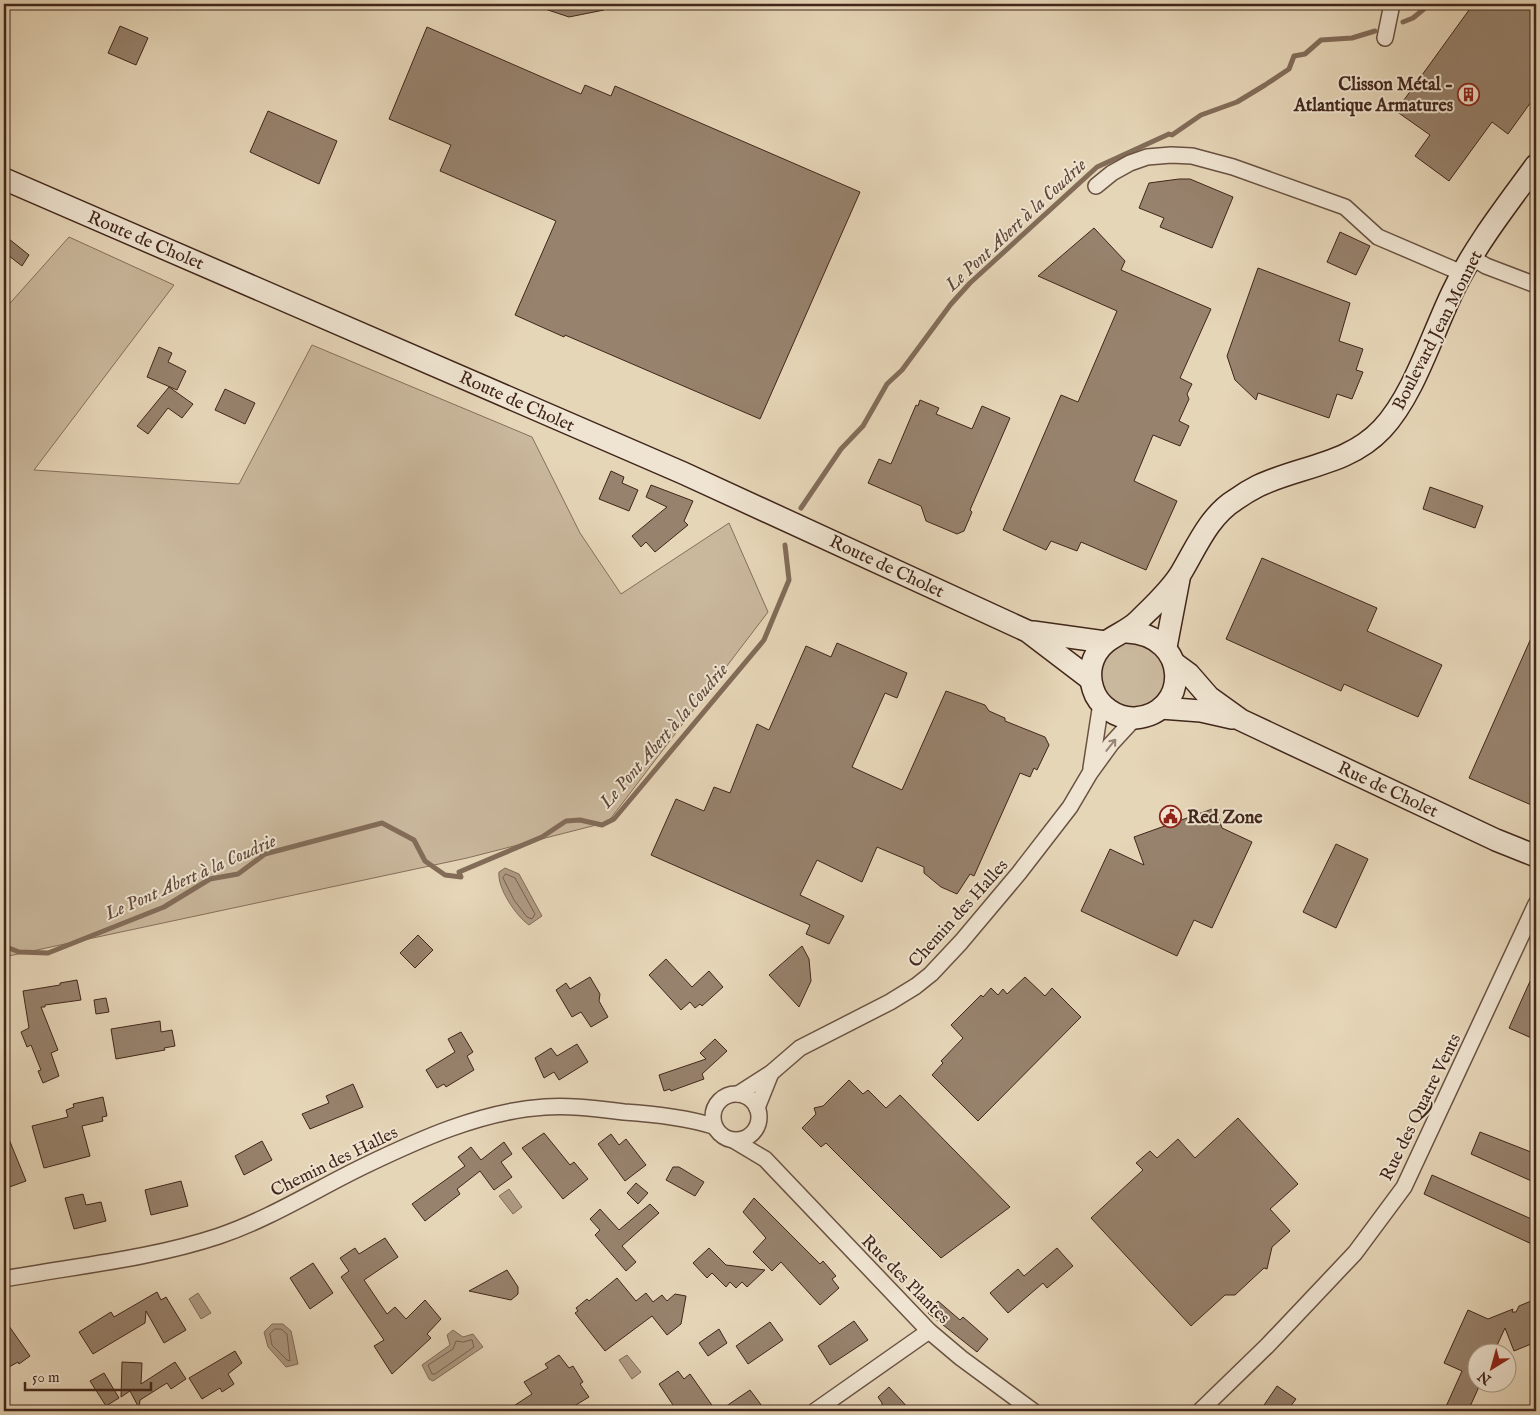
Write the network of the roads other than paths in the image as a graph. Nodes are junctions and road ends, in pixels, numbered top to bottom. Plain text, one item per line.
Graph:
1 (1392, 4) edge
2 (1385, 38) dead end
3 (1536, 165) edge
4 (4, 178) edge
5 (1096, 186) dead end
6 (1467, 265) junction
7 (1536, 285) edge
8 (1180, 575) junction
9 (1027, 631) junction
10 (1127, 632) junction
11 (1105, 642) junction
12 (1170, 655) junction
13 (1090, 679) junction
14 (1101, 703) junction
15 (1161, 708) junction
16 (1135, 718) junction
17 (1242, 720) junction
18 (1090, 774) junction
19 (1536, 856) edge
20 (1536, 904) edge
21 (771, 1073) junction
22 (738, 1094) junction
23 (715, 1106) junction
24 (757, 1108) junction
25 (684, 1117) junction
26 (713, 1126) junction
27 (754, 1132) junction
28 (735, 1141) junction
29 (765, 1159) junction
30 (4, 1279) edge
31 (929, 1331) junction
32 (815, 1411) edge
33 (1034, 1411) edge
34 (1200, 1411) edge

1 - 2 street
3 - 6 main road, Boulevard Jean Monnet
4 - 9 main road, Route de Cholet
5 - 6 street
6 - 7 street
6 - 8 main road, Boulevard Jean Monnet
8 - 10 main road
8 - 12 main road
9 - 11 main road, Route de Cholet
9 - 13 main road, Route de Cholet
10 - 11 main road
10 - 12 main road
11 - 13 main road
12 - 15 main road
12 - 17 main road, Rue de Cholet
13 - 14 main road
14 - 16 main road
14 - 18 street, Chemin des Halles
15 - 16 main road
15 - 17 main road, Rue de Cholet
18 -> 16 street, Chemin des Halles
17 - 19 main road, Rue de Cholet
18 - 21 street, Chemin des Halles
20 - 34 street, Rue des Quatre Vents
21 - 22 street, Chemin des Halles
21 - 24 street, Chemin des Halles
22 - 23 street
22 - 24 street
23 - 25 street, Chemin des Halles
23 - 26 street
24 - 27 street
25 - 26 street, Chemin des Halles
25 - 30 street, Chemin des Halles
26 - 28 street
27 - 28 street
27 - 29 street, Rue des Plantes
28 - 29 street, Rue des Plantes
29 - 31 street, Rue des Plantes
31 - 32 street
31 - 33 street, Rue des Plantes

